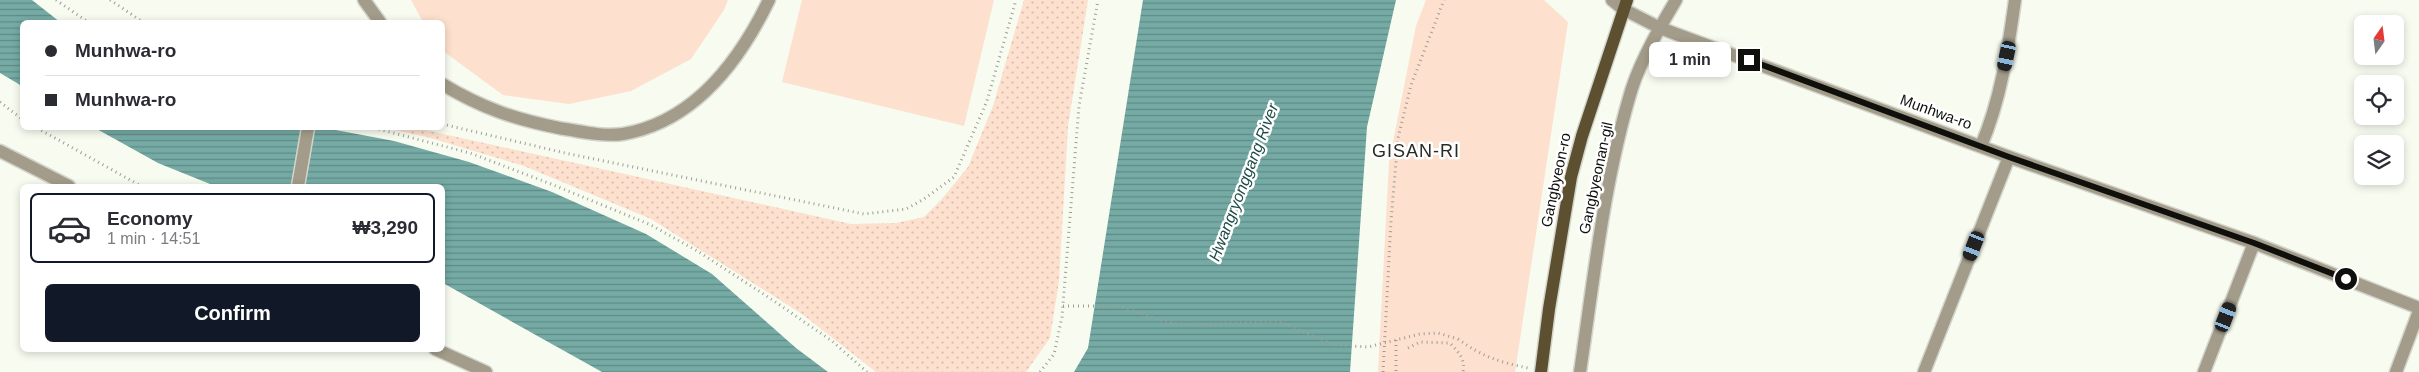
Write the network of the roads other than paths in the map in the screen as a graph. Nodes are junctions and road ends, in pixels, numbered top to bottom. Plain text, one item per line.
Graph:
1 (364, 0) edge
2 (769, 0) edge
3 (1612, 0) edge
4 (1676, 0) edge
5 (2015, 0) edge
6 (1625, 4) edge
7 (379, 20) edge
8 (1660, 28) junction
9 (445, 86) edge
10 (308, 130) edge
11 (1981, 146) junction
12 (0, 151) edge
13 (2009, 157) junction
14 (65, 184) edge
15 (298, 184) edge
16 (2254, 243) junction
17 (2419, 309) edge
18 (442, 352) edge
19 (486, 372) edge
20 (1541, 372) edge
21 (1580, 372) edge
22 (1924, 372) edge
23 (2204, 372) edge
24 (2396, 372) edge

1 - 7 street
2 - 9 street
3 - 6 street, Munhwa-ro
4 - 8 street, Gangbyeonan-gil
5 - 11 street
6 - 8 street, Munhwa-ro
6 - 20 main road, Gangbyeon-ro
8 - 11 street, Munhwa-ro
8 - 21 street, Gangbyeonan-gil
10 - 15 street
11 - 13 street, Munhwa-ro
12 - 14 street
13 - 16 street, Munhwa-ro
13 - 22 street
16 - 17 street, Munhwa-ro
16 - 23 street
17 - 24 street
18 - 19 street

